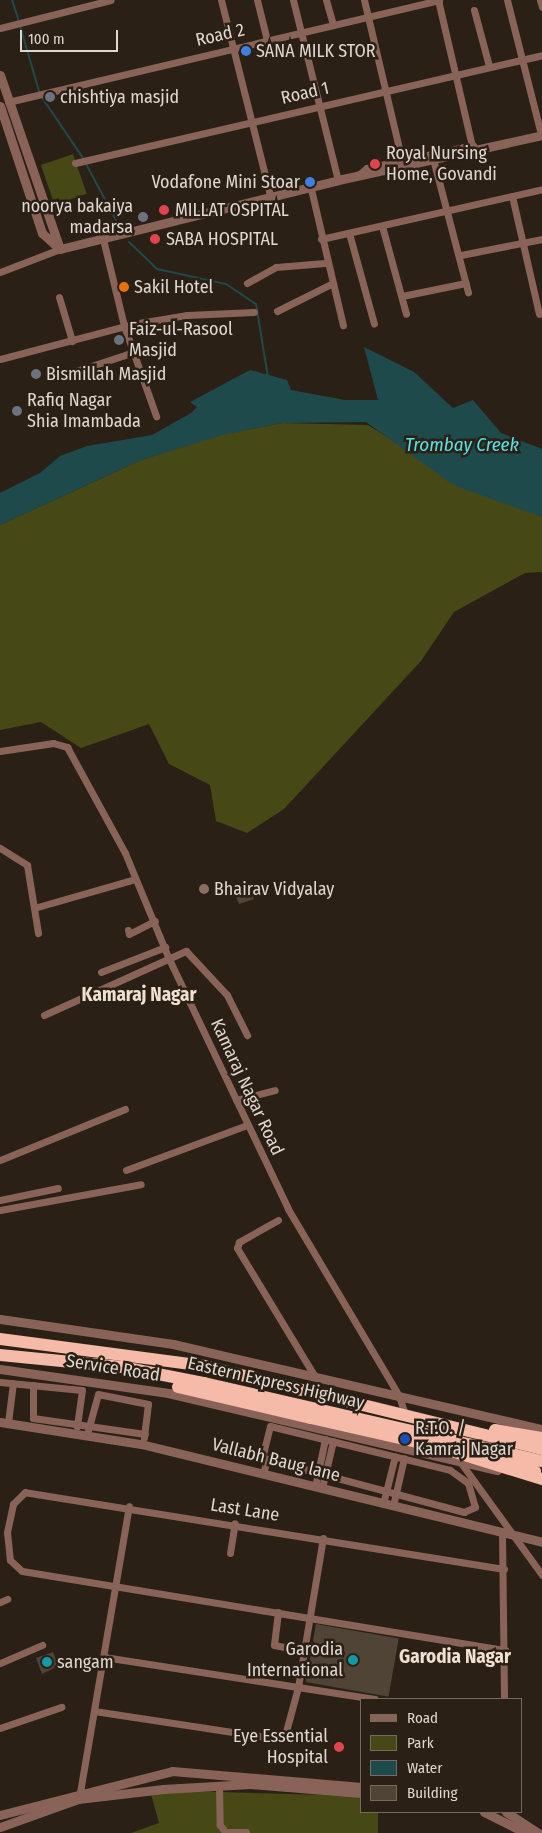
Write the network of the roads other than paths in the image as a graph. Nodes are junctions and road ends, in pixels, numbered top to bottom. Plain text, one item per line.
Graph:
1 (111, 0) edge
2 (221, 0) edge
3 (257, 0) edge
4 (293, 0) edge
5 (326, 0) edge
6 (364, 0) edge
7 (438, 0) edge
8 (507, 0) edge
9 (540, 0) edge
10 (542, 7) edge
11 (474, 10) dead end
12 (369, 17) junction
13 (332, 25) junction
14 (0, 28) edge
15 (302, 32) junction
16 (267, 40) junction
17 (234, 48) junction
18 (542, 55) edge
19 (521, 60) junction
20 (488, 66) junction
21 (454, 73) junction
22 (0, 75) edge
23 (389, 89) junction
24 (4, 104) edge
25 (320, 105) junction
26 (250, 120) junction
27 (541, 131) edge
28 (473, 149) junction
29 (433, 158) junction
30 (75, 163) dead end
31 (403, 164) junction
32 (338, 180) junction
33 (311, 189) junction
34 (542, 189) edge
35 (512, 196) junction
36 (271, 199) junction
37 (444, 211) junction
38 (382, 226) junction
39 (349, 233) junction
40 (103, 239) junction
41 (321, 239) junction
42 (542, 239) edge
43 (526, 244) junction
44 (60, 249) junction
45 (461, 255) junction
46 (325, 263) junction
47 (0, 272) edge
48 (247, 283) dead end
49 (466, 283) junction
50 (332, 284) junction
51 (468, 292) dead end
52 (402, 296) junction
53 (59, 297) dead end
54 (277, 311) dead end
55 (254, 312) dead end
56 (406, 314) dead end
57 (539, 314) dead end
58 (374, 324) dead end
59 (343, 325) dead end
60 (124, 326) junction
61 (72, 340) junction
62 (134, 352) junction
63 (0, 359) edge
64 (70, 374) dead end
65 (156, 416) dead end
66 (0, 751) edge
67 (0, 848) edge
68 (135, 879) junction
69 (34, 908) junction
70 (155, 921) junction
71 (128, 930) dead end
72 (38, 933) dead end
73 (165, 947) junction
74 (169, 959) junction
75 (101, 972) dead end
76 (44, 1015) dead end
77 (247, 1035) dead end
78 (274, 1090) dead end
79 (236, 1100) junction
80 (125, 1109) dead end
81 (247, 1125) junction
82 (0, 1160) edge
83 (126, 1170) dead end
84 (141, 1184) dead end
85 (58, 1188) dead end
86 (0, 1200) edge
87 (0, 1210) edge
88 (278, 1220) dead end
89 (0, 1319) edge
90 (0, 1339) edge
91 (2, 1356) edge
92 (122, 1367) junction
93 (0, 1370) edge
94 (315, 1377) junction
95 (0, 1382) edge
96 (13, 1383) junction
97 (33, 1385) junction
98 (399, 1396) junction
99 (405, 1414) junction
100 (4, 1422) edge
101 (458, 1426) junction
102 (77, 1427) junction
103 (88, 1429) junction
104 (542, 1429) edge
105 (145, 1434) junction
106 (542, 1438) edge
107 (325, 1439) junction
108 (333, 1441) junction
109 (455, 1442) junction
110 (144, 1444) junction
111 (542, 1449) edge
112 (395, 1456) junction
113 (404, 1458) junction
114 (267, 1459) junction
115 (542, 1461) edge
116 (461, 1463) junction
117 (322, 1473) junction
118 (263, 1474) junction
119 (542, 1474) edge
120 (542, 1479) edge
121 (319, 1488) junction
122 (387, 1490) junction
123 (395, 1493) junction
124 (383, 1504) junction
125 (130, 1506) junction
126 (393, 1506) junction
127 (452, 1508) junction
128 (448, 1520) junction
129 (234, 1523) junction
130 (4, 1533) edge
131 (502, 1533) junction
132 (516, 1537) junction
133 (323, 1538) junction
134 (542, 1542) edge
135 (230, 1553) dead end
136 (504, 1569) junction
137 (542, 1575) edge
138 (116, 1585) junction
139 (278, 1612) junction
140 (310, 1617) junction
141 (42, 1645) dead end
142 (506, 1650) junction
143 (304, 1651) junction
144 (104, 1657) junction
145 (0, 1663) edge
146 (298, 1687) junction
147 (369, 1698) edge
148 (504, 1698) edge
149 (61, 1707) dead end
150 (94, 1711) junction
151 (0, 1728) edge
152 (219, 1786) junction
153 (360, 1787) edge
154 (360, 1793) edge
155 (79, 1795) junction
156 (508, 1813) edge
157 (497, 1814) edge
158 (0, 1815) edge
159 (0, 1827) edge
160 (246, 1832) edge
161 (526, 1833) edge
162 (538, 1833) edge

1 - 14 street
2 - 17 street
3 - 16 street
4 - 15 street
5 - 13 street
6 - 12 street
7 - 12 street, Road 2
7 - 21 street
8 - 19 street
9 - 10 street
11 - 20 street
12 - 13 street, Road 2
12 - 23 street
13 - 15 street, Road 2
15 - 16 street, Road 2
15 - 25 street
16 - 17 street, Road 2
17 - 24 street, Road 2
17 - 26 street
18 - 19 street, Road 1
19 - 20 street, Road 1
19 - 27 street
20 - 21 street, Road 1
21 - 23 street, Road 1
21 - 28 street
22 - 24 street
23 - 25 street, Road 1
23 - 31 street
24 - 44 street
25 - 26 street, Road 1
25 - 32 street
26 - 30 street, Road 1
26 - 36 street
27 - 28 street
28 - 29 street
29 - 31 street
29 - 37 street
31 - 32 street
32 - 33 street
33 - 36 street
33 - 41 street
34 - 35 street
35 - 37 street
35 - 43 street
36 - 40 street
37 - 38 street
37 - 45 street
38 - 39 street
38 - 52 street
39 - 41 street
39 - 58 street
40 - 44 street
40 - 60 street
41 - 46 street
42 - 43 street
43 - 45 street
43 - 57 street
44 - 47 street
45 - 49 street
46 - 48 street
46 - 50 street
49 - 51 street
49 - 52 street
50 - 54 street
50 - 59 street
52 - 56 street
53 - 61 street
55 - 60 street
60 - 61 street
60 - 62 street
61 - 63 street
62 - 64 street
62 - 65 street
66 - 68 street, Kamaraj Nagar Road
67 - 69 street
68 - 69 street
68 - 70 street, Kamaraj Nagar Road
69 - 72 street
70 - 71 street
70 - 73 street, Kamaraj Nagar Road
73 - 74 street, Kamaraj Nagar Road
73 - 75 street
74 - 76 street
74 - 77 street
74 - 79 street, Kamaraj Nagar Road
78 - 79 street
79 - 81 street, Kamaraj Nagar Road
80 - 82 street
81 - 83 street
81 - 98 street, Kamaraj Nagar Road
84 - 87 street
85 - 86 street
88 - 94 street
89 - 94 street
90 - 99 highway, Eastern Express Highway
91 - 92 highway, Eastern Express Highway
92 - 109 highway, Eastern Express Highway
92 - 120 highway, bridge
93 - 116 street, Service Road
94 - 98 street
95 - 96 street
96 - 97 street
96 - 100 street
97 - 102 street
97 - 102 street
98 - 99 street, Kamaraj Nagar Road
98 - 104 street
99 - 101 highway, Eastern Express Highway
100 - 102 street, Vallabh Baug lane
101 - 106 highway
101 - 111 highway
102 - 103 street, Vallabh Baug lane
103 - 105 street
103 - 105 street
103 - 110 street, Vallabh Baug lane
105 - 110 street
107 - 108 street
107 - 114 street
107 - 117 street
108 - 112 street
108 - 117 street
109 - 115 highway, Eastern Express Highway
109 - 119 highway
110 - 118 street, Vallabh Baug lane
112 - 113 street
112 - 122 street
113 - 123 street
113 - 127 street
114 - 117 street
114 - 118 street
116 - 120 street, Service Road
116 - 132 street
117 - 121 street
117 - 122 street
118 - 121 street, Vallabh Baug lane
121 - 124 street, Vallabh Baug lane
122 - 123 street
122 - 124 street
123 - 126 street
123 - 127 street
124 - 126 street, Vallabh Baug lane
125 - 129 street, Last Lane
125 - 130 street, Last Lane
125 - 138 street
126 - 128 street, Vallabh Baug lane
127 - 128 street
128 - 131 street, Vallabh Baug lane
129 - 133 street, Last Lane
129 - 135 street
130 - 138 street
131 - 132 street, Vallabh Baug lane
131 - 136 street
132 - 134 street, Vallabh Baug lane
132 - 137 street
133 - 136 street, Last Lane
133 - 140 street
136 - 142 street
138 - 139 street
138 - 144 street
139 - 140 street
139 - 143 street
140 - 142 street
140 - 143 street
141 - 145 street
142 - 148 street
143 - 146 street
144 - 146 street
144 - 150 street
146 - 147 street
146 - 150 street
149 - 151 street
150 - 155 street
152 - 154 street
152 - 155 street
152 - 160 street
153 - 155 street
155 - 158 street
155 - 159 street
156 - 162 street
157 - 161 street

